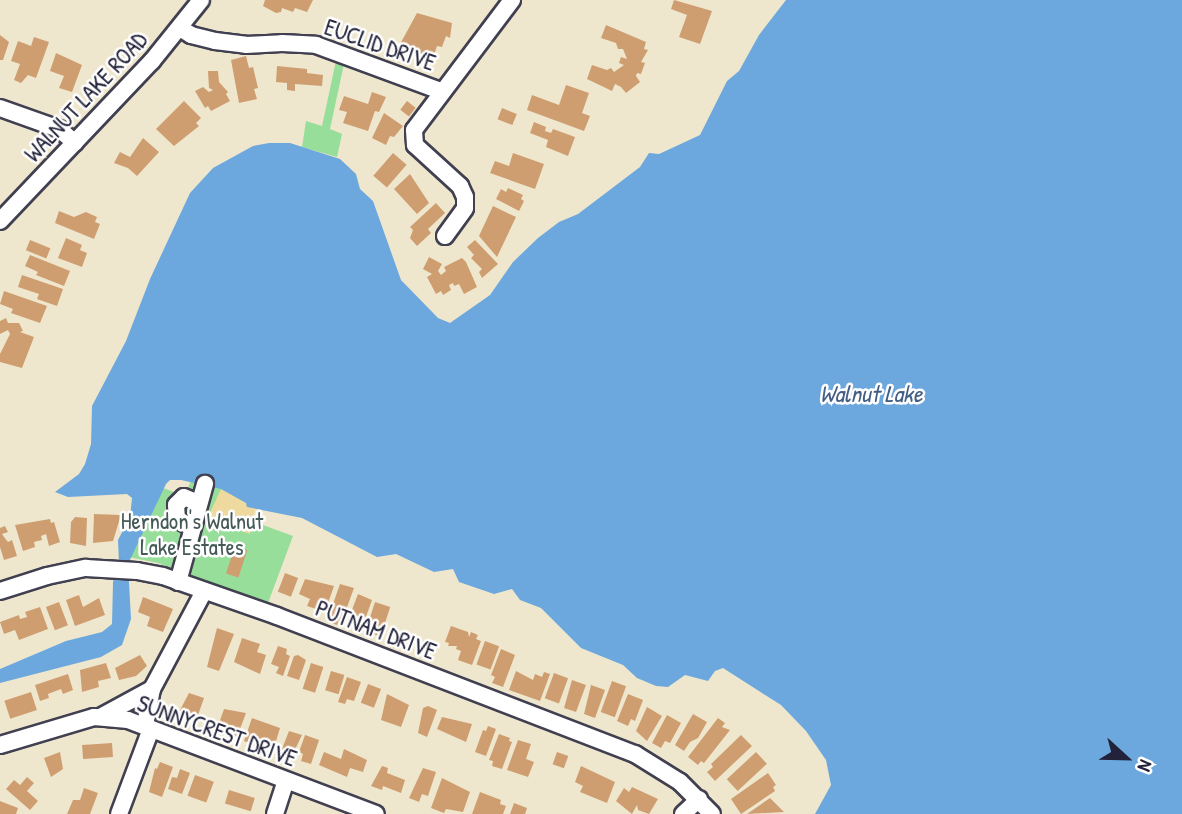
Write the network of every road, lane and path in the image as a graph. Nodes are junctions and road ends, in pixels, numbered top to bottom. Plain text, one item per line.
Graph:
1 (201, 0) edge
2 (512, 0) edge
3 (180, 28) junction
4 (443, 92) junction
5 (0, 108) edge
6 (75, 143) junction
7 (0, 221) edge
8 (445, 236) dead end
9 (205, 484) dead end
10 (178, 582) junction
11 (0, 591) edge
12 (204, 591) junction
13 (152, 689) junction
14 (102, 716) junction
15 (148, 727) junction
16 (0, 745) edge
17 (286, 780) junction
18 (699, 799) junction
19 (118, 814) edge
20 (275, 814) edge
21 (376, 814) edge
22 (683, 814) edge
23 (712, 814) edge

1 - 3 street, WALNUT LAKE ROAD
2 - 4 street
3 - 4 street, EUCLID DRIVE
3 - 6 street, WALNUT LAKE ROAD
4 - 8 street
5 - 6 street
6 - 7 street, WALNUT LAKE ROAD
9 - 10 street
10 - 11 street, PUTNAM DRIVE
10 - 12 street, PUTNAM DRIVE
12 - 13 street
12 - 18 street, PUTNAM DRIVE
13 - 14 street
13 - 15 street
14 - 15 street, SUNNYCREST DRIVE
14 - 16 street, SUNNYCREST DRIVE
15 - 17 street, SUNNYCREST DRIVE
15 - 19 street
17 - 20 street
17 - 21 street, SUNNYCREST DRIVE
18 - 22 street
18 - 23 street, PUTNAM DRIVE

